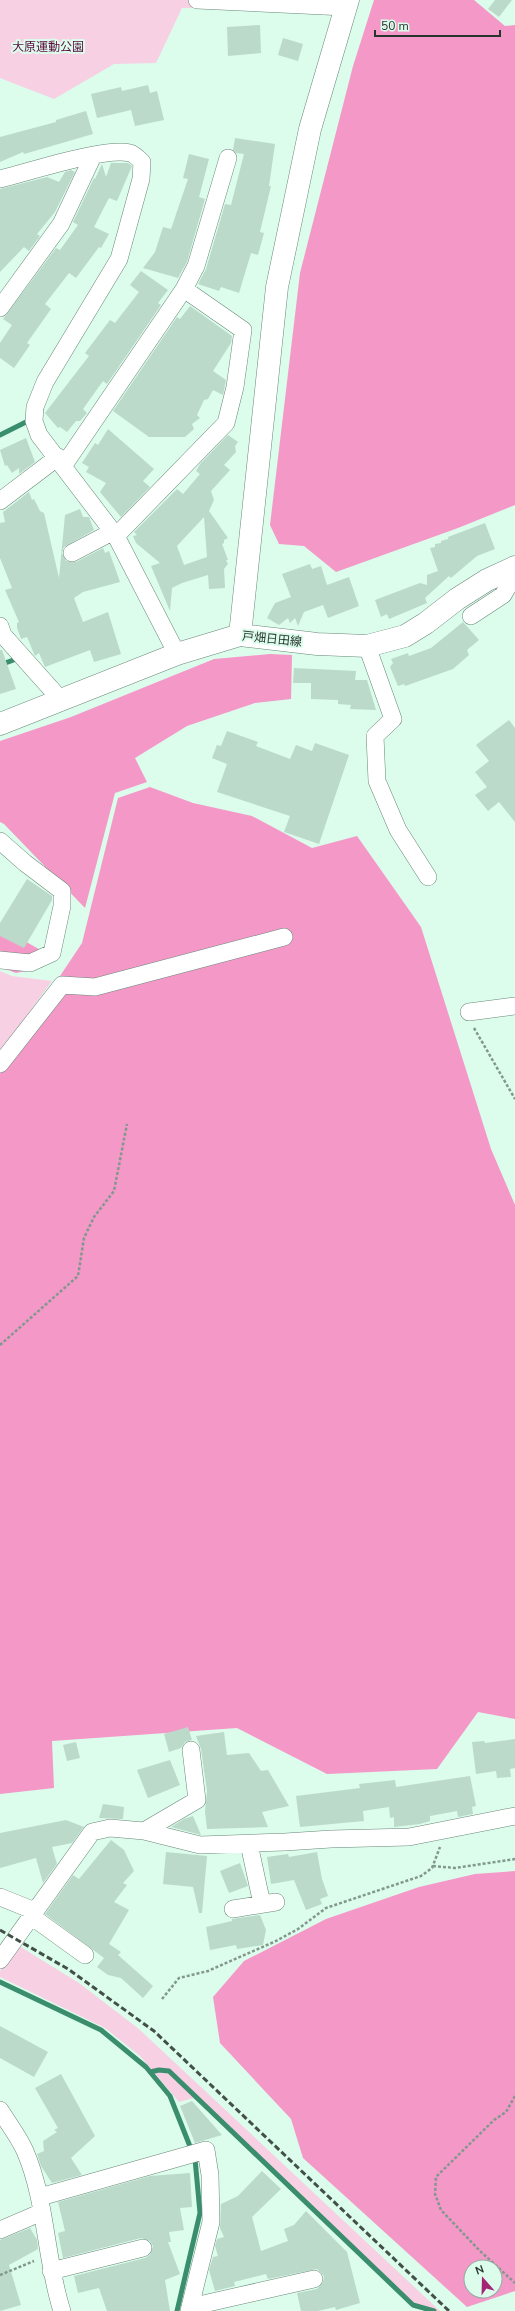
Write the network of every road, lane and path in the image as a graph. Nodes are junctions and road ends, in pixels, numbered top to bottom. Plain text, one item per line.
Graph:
1 (197, 0) edge
2 (347, 4) edge
3 (93, 156) junction
4 (228, 158) dead end
5 (0, 179) edge
6 (184, 289) junction
7 (0, 308) edge
8 (61, 461) junction
9 (0, 501) edge
10 (114, 534) junction
11 (72, 553) dead end
12 (510, 569) edge
13 (471, 616) dead end
14 (0, 626) edge
15 (240, 635) junction
16 (367, 646) junction
17 (177, 654) junction
18 (61, 700) junction
19 (0, 724) edge
20 (0, 841) edge
21 (428, 877) dead end
22 (284, 936) dead end
23 (0, 960) edge
24 (515, 1006) edge
25 (469, 1012) joint
26 (0, 1064) edge
27 (515, 1099) edge
28 (127, 1124) dead end
29 (0, 1345) edge
30 (191, 1750) dead end
31 (515, 1816) edge
32 (443, 1830) junction
33 (144, 1831) junction
34 (249, 1844) junction
35 (515, 1859) edge
36 (433, 1866) junction
37 (0, 1897) edge
38 (233, 1909) dead end
39 (33, 1914) junction
40 (85, 1955) dead end
41 (0, 1960) edge
42 (162, 1999) dead end
43 (515, 2096) edge
44 (0, 2110) edge
45 (41, 2204) junction
46 (0, 2230) edge
47 (144, 2248) dead end
48 (50, 2263) junction
49 (0, 2275) edge
50 (314, 2279) dead end
51 (515, 2283) edge
52 (190, 2309) edge
53 (62, 2311) edge

1 - 2 street
2 - 15 street
3 - 5 street
3 - 7 street
3 - 8 street
4 - 6 street
6 - 8 street
6 - 10 street
8 - 9 street
8 - 10 street
10 - 11 street
10 - 17 street
12 - 13 street
12 - 16 street, 戸畑日田線
14 - 18 street
15 - 16 street, 戸畑日田線
15 - 17 street, 戸畑日田線
16 - 21 street
17 - 18 street, 戸畑日田線
18 - 19 street, 戸畑日田線
20 - 23 street
22 - 26 street
24 - 25 street
25 - 27 path
28 - 29 path
30 - 33 street
31 - 32 street
32 - 34 street
32 - 36 path
33 - 34 street
33 - 39 street
34 - 38 street
35 - 36 path
36 - 42 path
37 - 39 street
39 - 40 street
39 - 41 street
43 - 51 path
44 - 45 street
45 - 46 street
45 - 48 street
45 - 52 street
47 - 48 street
48 - 49 path
48 - 53 street
50 - 52 street

